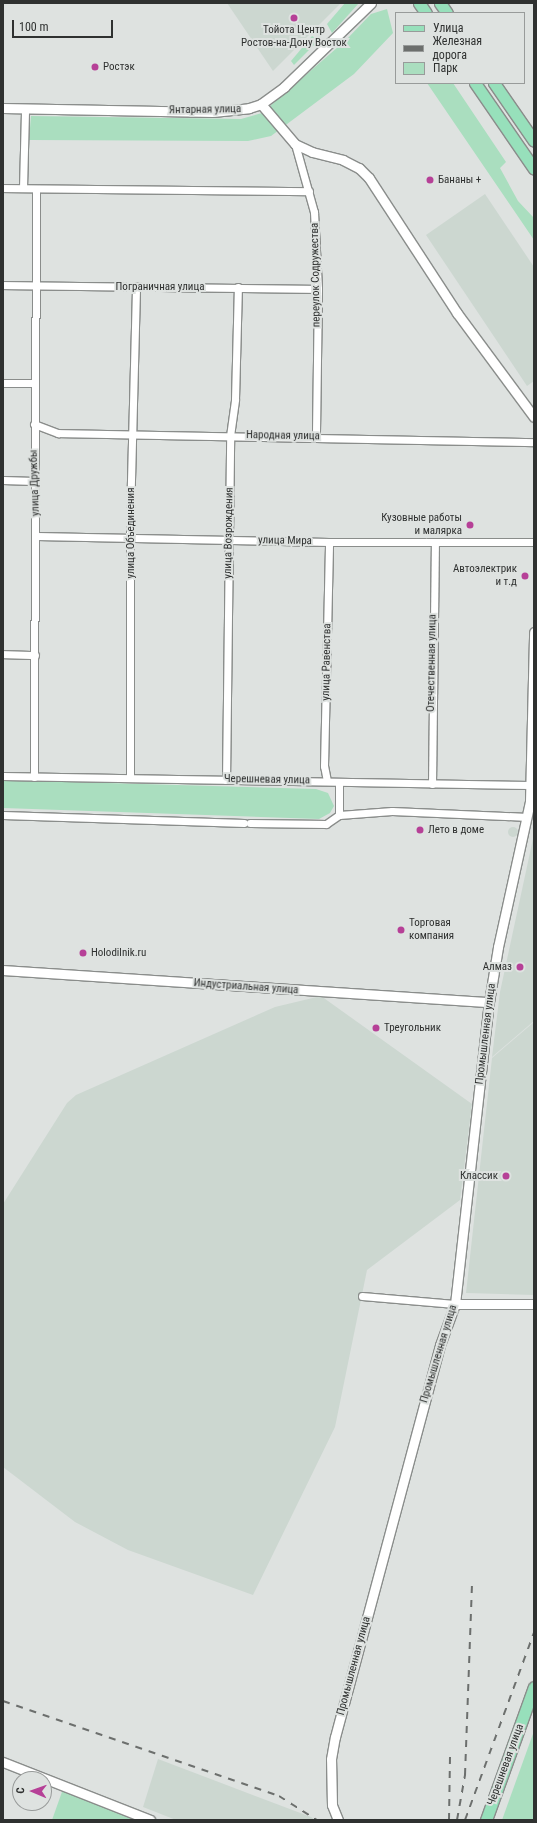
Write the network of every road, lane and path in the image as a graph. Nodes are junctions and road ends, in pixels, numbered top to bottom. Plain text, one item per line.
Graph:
1 (433, 3) edge
2 (440, 3) edge
3 (370, 4) edge
4 (439, 12) edge
5 (446, 12) edge
6 (476, 84) edge
7 (495, 84) edge
8 (261, 104) junction
9 (3, 108) edge
10 (25, 109) junction
11 (534, 141) edge
12 (295, 144) junction
13 (534, 169) edge
14 (3, 188) edge
15 (23, 188) junction
16 (36, 188) junction
17 (309, 191) junction
18 (3, 285) edge
19 (35, 286) junction
20 (136, 287) junction
21 (238, 287) junction
22 (318, 288) junction
23 (3, 383) edge
24 (34, 383) junction
25 (534, 417) edge
26 (34, 424) junction
27 (132, 434) junction
28 (230, 436) junction
29 (316, 437) junction
30 (534, 442) edge
31 (3, 480) edge
32 (34, 481) junction
33 (37, 536) junction
34 (132, 538) junction
35 (229, 540) junction
36 (329, 542) junction
37 (435, 542) junction
38 (534, 542) edge
39 (534, 632) edge
40 (3, 654) edge
41 (36, 655) junction
42 (3, 776) edge
43 (34, 777) junction
44 (130, 778) junction
45 (226, 780) junction
46 (327, 781) junction
47 (339, 782) junction
48 (432, 784) junction
49 (531, 784) junction
50 (3, 815) edge
51 (339, 816) junction
52 (527, 817) junction
53 (3, 970) edge
54 (28, 971) junction
55 (3, 973) edge
56 (489, 1002) junction
57 (362, 1296) dead end
58 (455, 1304) junction
59 (534, 1304) edge
60 (534, 1687) edge
61 (3, 1762) edge
62 (150, 1820) edge
63 (338, 1820) edge
64 (486, 1820) edge

1 - 4 main road
2 - 5 main road
3 - 8 street, Янтарная улица
6 - 13 main road
7 - 11 main road
8 - 10 street, Янтарная улица
8 - 12 street, переулок Содружества
9 - 10 street, Янтарная улица
10 - 15 street
12 - 17 street, переулок Содружества
12 - 25 street
14 - 15 street
15 - 16 street
16 - 17 street
16 - 19 street, улица Дружбы
17 - 22 street, переулок Содружества
18 - 19 street, Пограничная улица
19 - 20 street, Пограничная улица
19 - 24 street, улица Дружбы
20 - 21 street, Пограничная улица
20 - 27 street, улица Объединения
21 - 22 street, Пограничная улица
21 - 28 street, улица Возрождения
22 - 29 street, переулок Содружества
23 - 24 street
24 - 26 street, улица Дружбы
26 - 27 street, Народная улица
26 - 32 street, улица Дружбы
27 - 28 street, Народная улица
27 - 34 street, улица Объединения
28 - 29 street, Народная улица
28 - 35 street, улица Возрождения
29 - 30 street, Народная улица
31 - 32 street
32 - 33 street, улица Дружбы
33 - 34 street, улица Мира
33 - 41 street, улица Дружбы
34 - 35 street, улица Мира
34 - 44 street, улица Объединения
35 - 36 street, улица Мира
35 - 45 street, улица Возрождения
36 - 37 street, улица Мира
36 - 46 street, улица Равенства
37 - 38 street, улица Мира
37 - 48 street, Отечественная улица
39 - 49 street, Промышленная улица
40 - 41 street
41 - 43 street, улица Дружбы
42 - 43 street, Черешневая улица
43 - 44 street, Черешневая улица
44 - 45 street, Черешневая улица
45 - 46 street, Черешневая улица
46 - 47 street, Черешневая улица
47 - 48 street, Черешневая улица
47 - 51 street
48 - 49 street, Черешневая улица
49 - 52 street, Промышленная улица
50 - 51 street
51 - 52 street
52 - 56 street, Промышленная улица
53 - 54 street, Индустриальная улица
54 - 55 street
54 - 56 street, Индустриальная улица
56 - 58 street, Промышленная улица
57 - 58 street
58 - 59 street
58 - 63 street, Промышленная улица
60 - 64 main road, Черешневая улица
61 - 62 street

